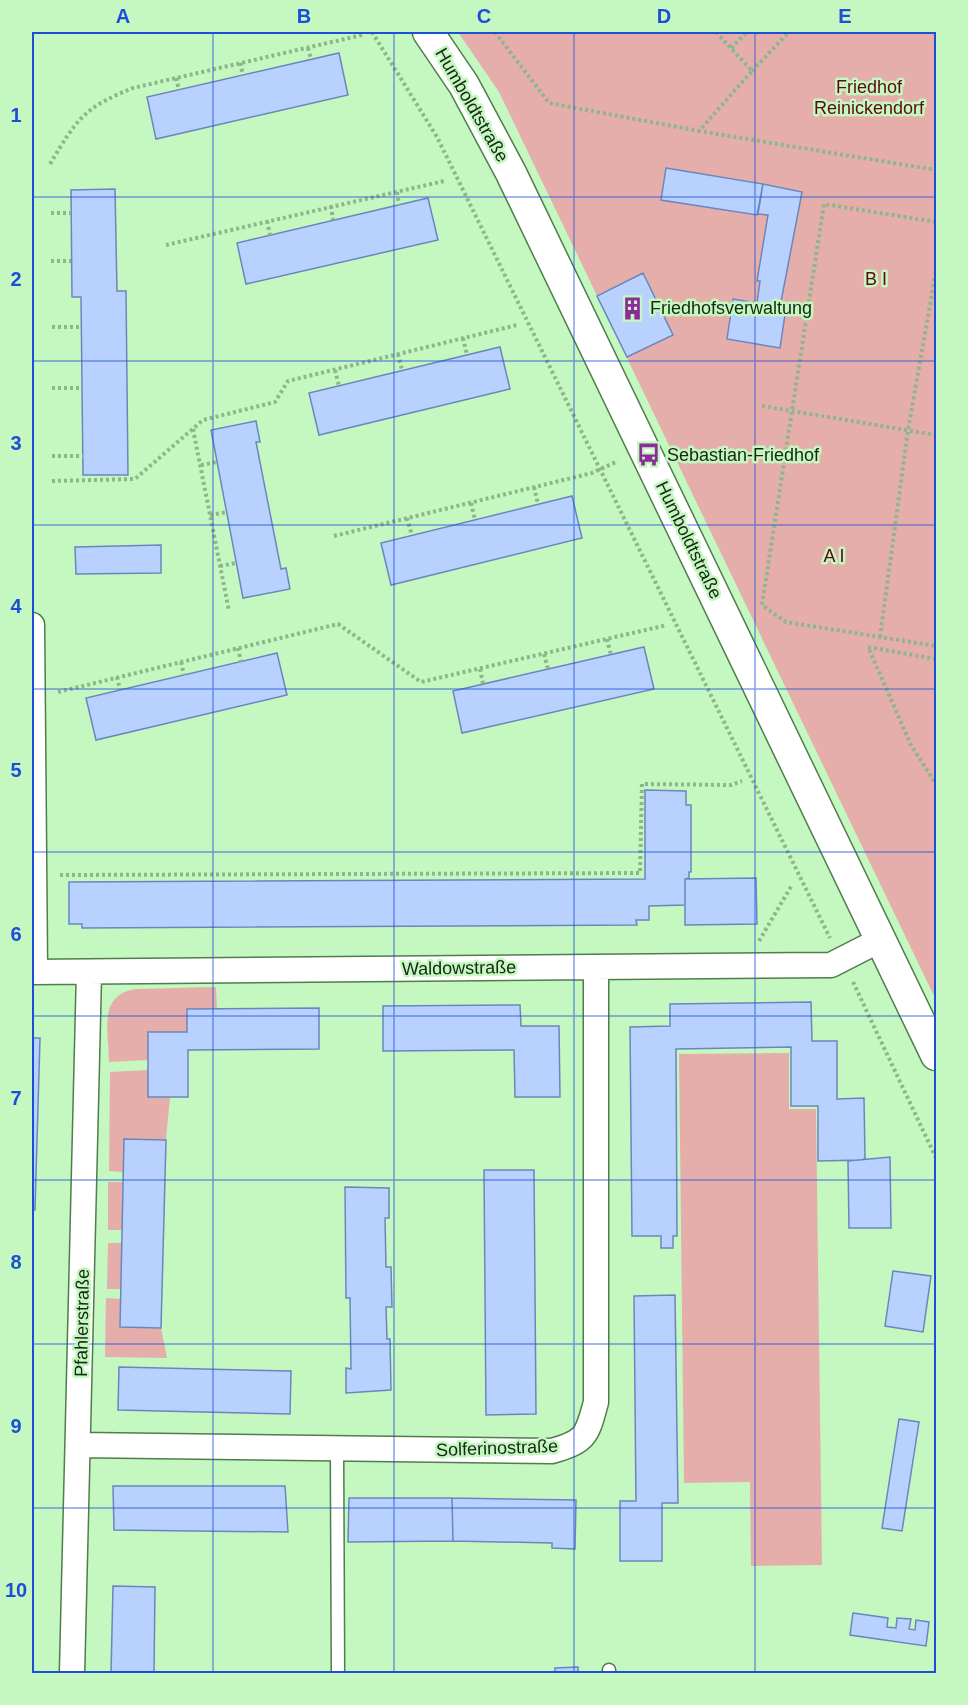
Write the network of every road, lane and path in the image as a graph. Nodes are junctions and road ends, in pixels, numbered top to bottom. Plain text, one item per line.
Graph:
1 (372, 32) edge
2 (428, 32) edge
3 (495, 32) edge
4 (716, 32) edge
5 (747, 32) edge
6 (789, 32) edge
7 (362, 35) dead end
8 (308, 48) junction
9 (731, 48) junction
10 (311, 59) dead end
11 (240, 63) junction
12 (752, 71) junction
13 (243, 75) dead end
14 (176, 78) junction
15 (179, 90) dead end
16 (699, 131) junction
17 (50, 164) dead end
18 (936, 170) edge
19 (444, 181) dead end
20 (397, 192) junction
21 (399, 205) dead end
22 (331, 206) junction
23 (51, 213) dead end
24 (71, 213) dead end
25 (333, 220) dead end
26 (267, 221) junction
27 (936, 222) edge
28 (270, 235) dead end
29 (166, 244) dead end
30 (51, 261) dead end
31 (71, 261) dead end
32 (936, 271) edge
33 (517, 325) dead end
34 (51, 327) dead end
35 (81, 327) dead end
36 (463, 338) junction
37 (398, 354) junction
38 (467, 355) dead end
39 (335, 370) junction
40 (402, 370) dead end
41 (339, 386) dead end
42 (82, 387) dead end
43 (52, 388) dead end
44 (762, 406) dead end
45 (792, 410) junction
46 (193, 428) junction
47 (908, 430) junction
48 (936, 435) edge
49 (52, 456) dead end
50 (83, 456) dead end
51 (618, 461) dead end
52 (217, 462) dead end
53 (201, 465) junction
54 (601, 469) junction
55 (52, 481) dead end
56 (534, 487) junction
57 (471, 503) junction
58 (538, 504) dead end
59 (227, 512) dead end
60 (210, 515) junction
61 (408, 518) junction
62 (475, 520) dead end
63 (412, 535) dead end
64 (334, 536) dead end
65 (236, 562) dead end
66 (220, 566) junction
67 (229, 611) dead end
68 (32, 625) edge
69 (667, 625) dead end
70 (880, 637) junction
71 (607, 639) junction
72 (936, 646) edge
73 (238, 648) junction
74 (544, 654) junction
75 (611, 655) dead end
76 (936, 659) edge
77 (181, 662) junction
78 (241, 662) dead end
79 (480, 669) junction
80 (548, 669) dead end
81 (184, 675) dead end
82 (117, 677) junction
83 (483, 684) dead end
84 (120, 690) dead end
85 (54, 693) dead end
86 (742, 780) dead end
87 (936, 784) edge
88 (56, 875) dead end
89 (792, 885) dead end
90 (880, 939) junction
91 (757, 945) dead end
92 (840, 960) junction
93 (596, 967) junction
94 (33, 972) edge
95 (89, 972) junction
96 (936, 1055) edge
97 (936, 1158) edge
98 (79, 1445) junction
99 (337, 1450) junction
100 (72, 1674) edge
101 (338, 1674) edge

1 - 54 path
2 - 90 street, Humboldtstraße
3 - 16 path
4 - 9 path
5 - 9 path
6 - 12 path
7 - 8 path
8 - 10 path
8 - 11 path
9 - 12 path
11 - 13 path
11 - 14 path
12 - 16 path
14 - 15 path
14 - 17 path
16 - 18 path
19 - 20 path
20 - 21 path
20 - 22 path
22 - 25 path
22 - 26 path
23 - 24 path
26 - 28 path
26 - 29 path
27 - 45 path
30 - 31 path
32 - 47 path
33 - 36 path
34 - 35 path
36 - 37 path
36 - 38 path
37 - 39 path
37 - 40 path
39 - 41 path
39 - 46 path
42 - 43 path
44 - 45 path
45 - 47 path
45 - 70 path
46 - 53 path
46 - 55 path
47 - 48 path
47 - 70 path
49 - 50 path
51 - 54 path
52 - 53 path
53 - 60 path
54 - 56 path
54 - 92 path
56 - 57 path
56 - 58 path
57 - 61 path
57 - 62 path
59 - 60 path
60 - 66 path
61 - 63 path
61 - 64 path
65 - 66 path
66 - 67 path
68 - 94 street
69 - 71 path
70 - 72 path
71 - 74 path
71 - 75 path
73 - 77 path
73 - 78 path
73 - 79 path
74 - 79 path
74 - 80 path
76 - 87 path
77 - 81 path
77 - 82 path
79 - 83 path
82 - 84 path
82 - 85 path
86 - 88 path
89 - 91 path
90 - 92 street, Waldowstraße
90 - 96 street, Humboldtstraße
92 - 93 street, Waldowstraße
92 - 97 path
93 - 95 street, Waldowstraße
93 - 99 street, Solferinostraße
94 - 95 street, Waldowstraße
95 - 98 street, Pfahlerstraße
98 - 99 street, Solferinostraße
98 - 100 street, Pfahlerstraße
99 - 101 lane

